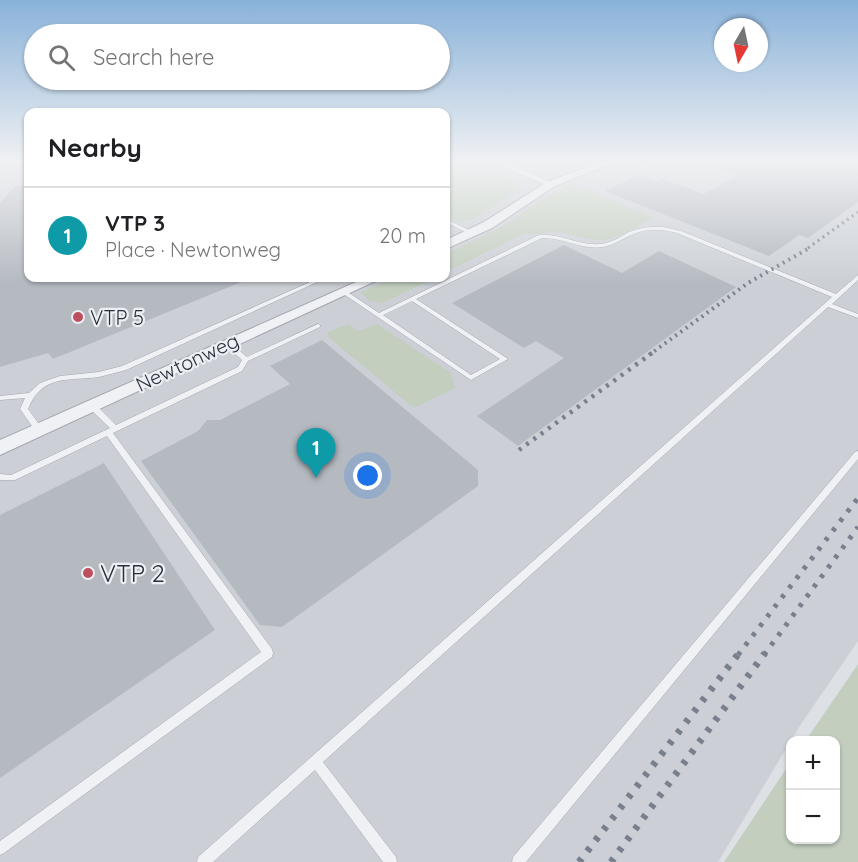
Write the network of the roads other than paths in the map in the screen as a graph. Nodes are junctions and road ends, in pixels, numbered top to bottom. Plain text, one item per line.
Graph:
1 (523, 202) edge
2 (450, 222) edge
3 (471, 233) junction
4 (450, 243) edge
5 (858, 277) edge
6 (450, 280) edge
7 (314, 282) edge
8 (366, 282) edge
9 (447, 282) edge
10 (344, 292) junction
11 (836, 296) junction
12 (412, 299) junction
13 (826, 304) junction
14 (379, 315) junction
15 (858, 316) edge
16 (318, 326) dead end
17 (228, 344) junction
18 (246, 360) junction
19 (31, 395) junction
20 (0, 398) edge
21 (92, 406) junction
22 (39, 430) junction
23 (112, 430) junction
24 (0, 448) edge
25 (858, 454) edge
26 (0, 477) edge
27 (316, 762) junction
28 (0, 849) edge
29 (204, 862) edge
30 (391, 862) edge
31 (518, 862) edge

1 - 3 street
2 - 3 lane
3 - 4 street
5 - 11 lane
6 - 11 lane
7 - 19 lane
8 - 10 street, Newtonweg
9 - 12 lane
10 - 14 lane
10 - 17 street, Newtonweg
11 - 13 lane
12 - 14 lane
12 - 14 lane
13 - 15 lane
13 - 27 lane
16 - 18 lane
17 - 18 lane
17 - 21 street, Newtonweg
18 - 23 lane
19 - 20 lane
19 - 22 lane
21 - 22 street, Newtonweg
21 - 23 lane
22 - 24 street, Newtonweg
23 - 26 lane
23 - 28 lane
25 - 31 lane
27 - 29 lane
27 - 30 lane

